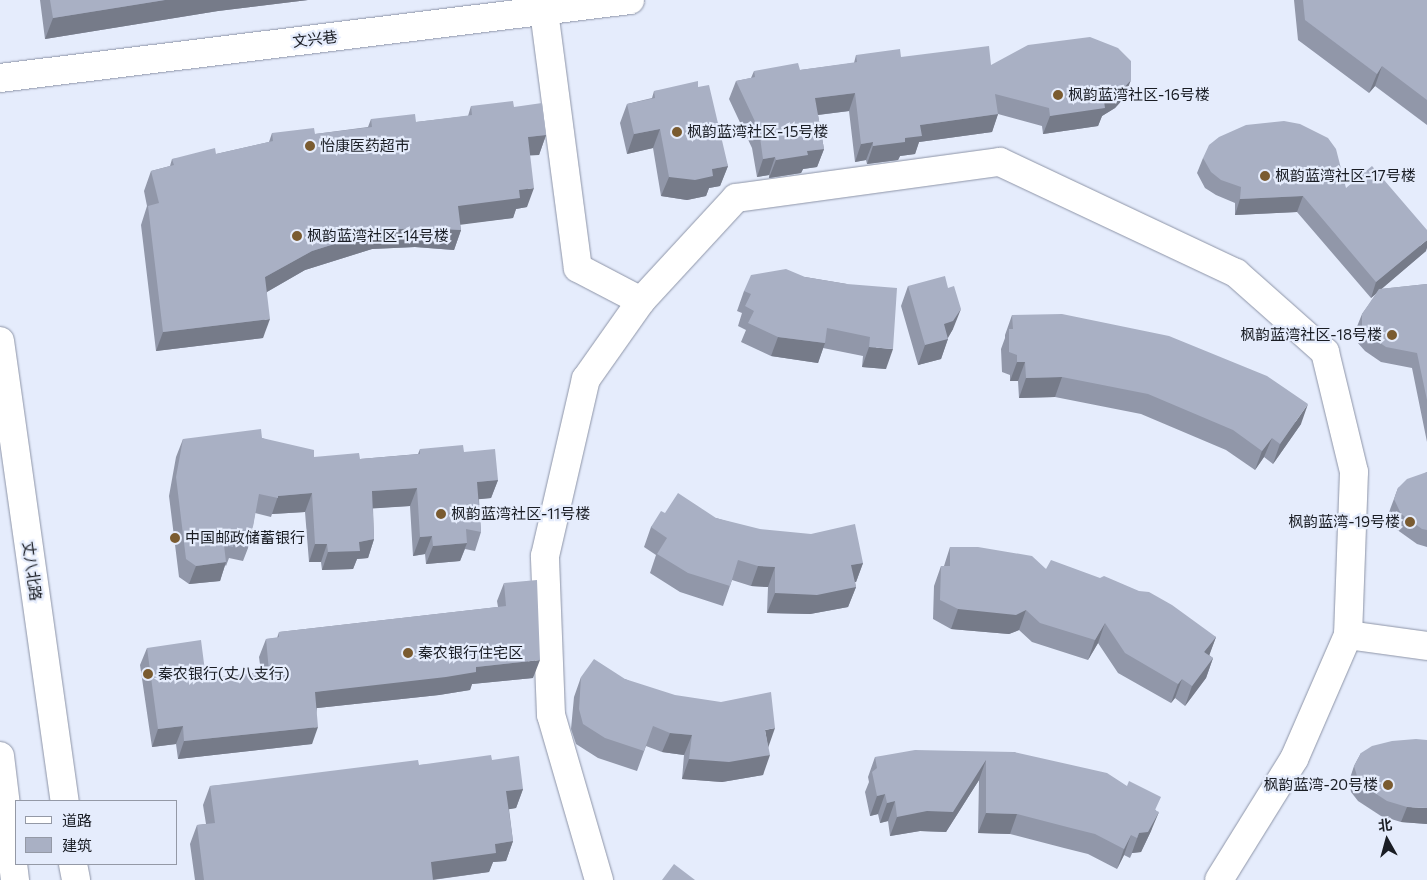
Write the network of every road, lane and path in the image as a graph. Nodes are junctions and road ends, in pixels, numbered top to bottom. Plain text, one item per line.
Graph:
1 (630, 0) edge
2 (544, 11) junction
3 (0, 78) edge
4 (641, 301) junction
5 (0, 341) edge
6 (1348, 635) junction
7 (1427, 646) edge
8 (0, 756) edge
9 (64, 800) edge
10 (73, 865) edge
11 (15, 880) edge
12 (76, 880) edge
13 (599, 880) edge
14 (1219, 880) edge

1 - 2 street, 文兴巷
2 - 3 street, 文兴巷
2 - 4 street
4 - 6 street
4 - 13 street
5 - 9 street, 丈八北路
6 - 7 street
6 - 14 street
8 - 11 street
10 - 12 street

